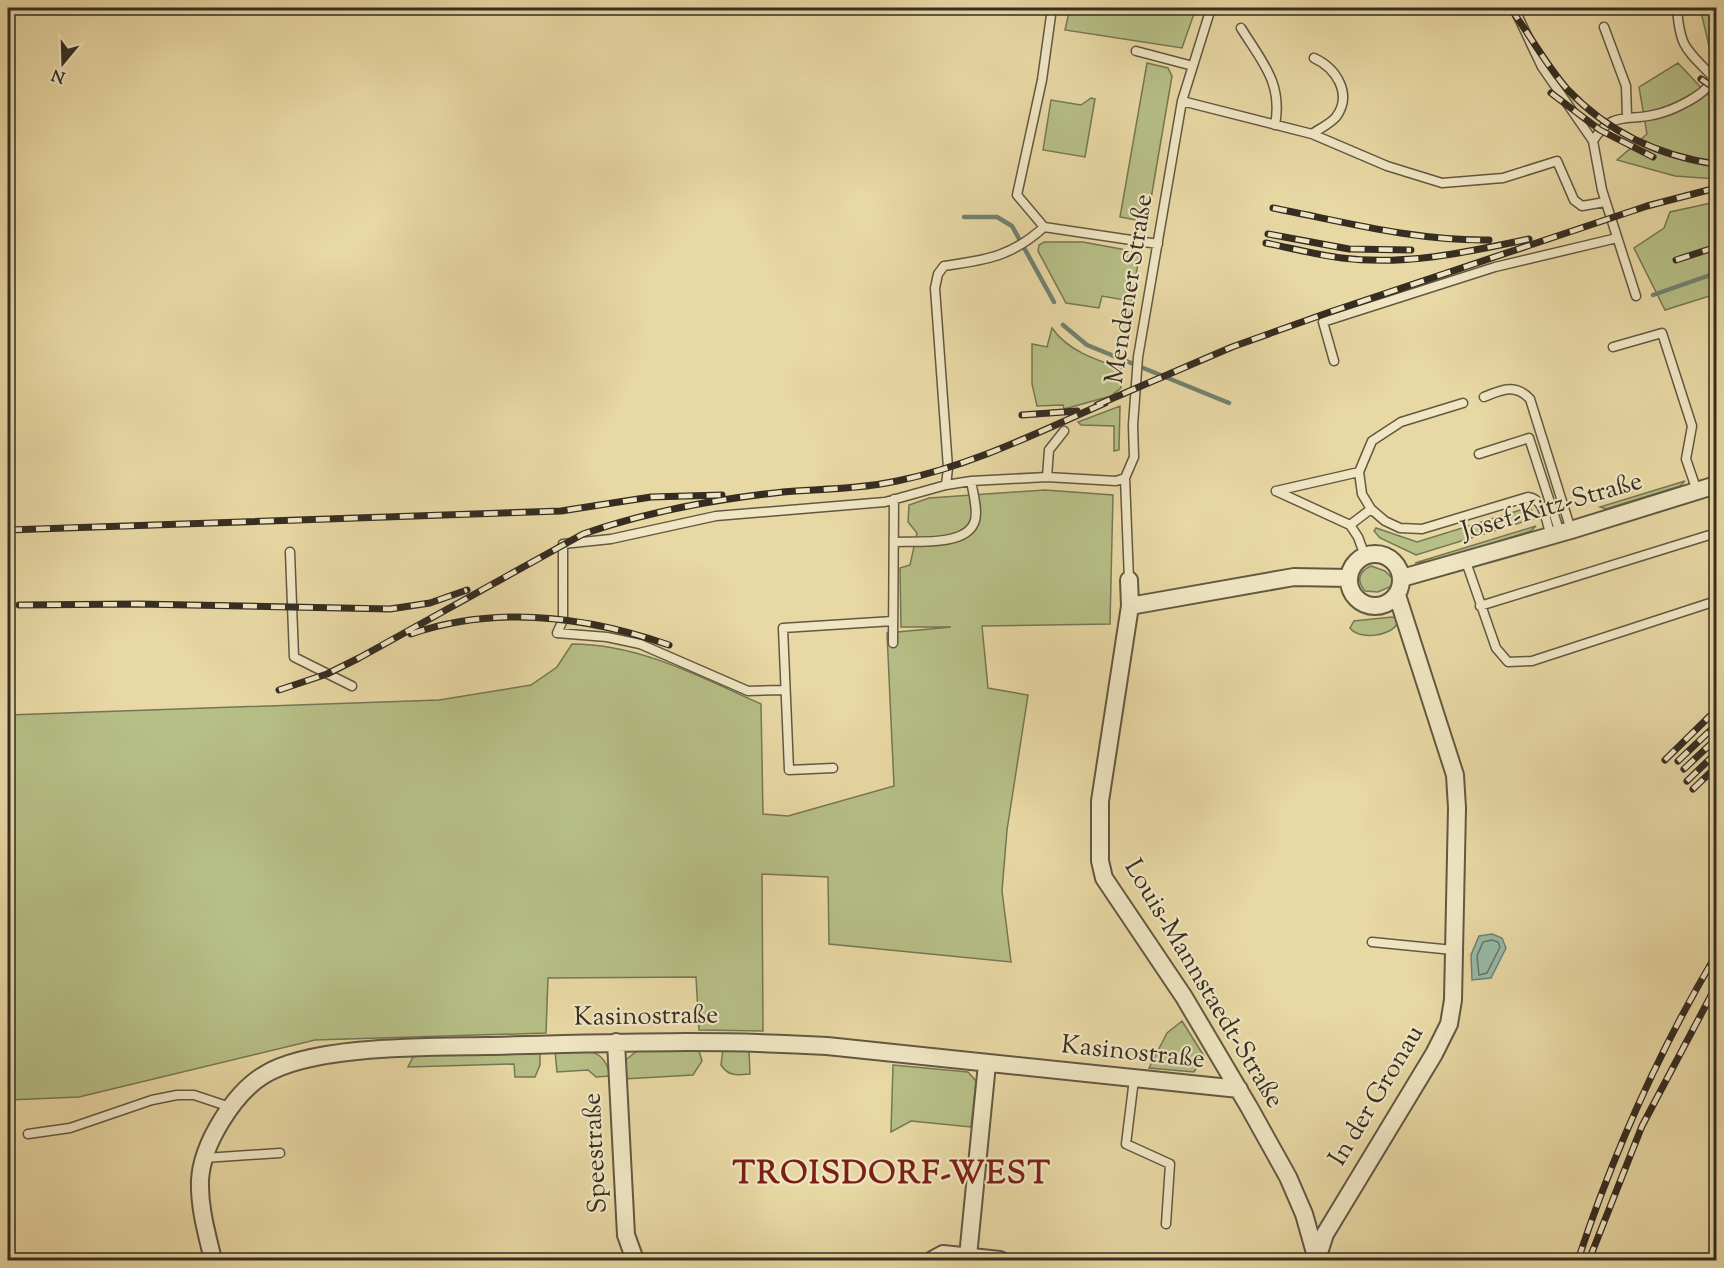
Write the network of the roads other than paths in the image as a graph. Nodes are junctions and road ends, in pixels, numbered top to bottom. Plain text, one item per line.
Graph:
1 (1052, 8) edge
2 (1211, 8) edge
3 (1514, 8) edge
4 (1677, 8) edge
5 (1604, 27) dead end
6 (1241, 28) dead end
7 (1136, 51) dead end
8 (1314, 58) dead end
9 (1192, 66) junction
10 (1182, 101) junction
11 (1627, 116) junction
12 (1275, 124) junction
13 (1312, 134) junction
14 (1593, 141) junction
15 (1605, 202) junction
16 (1044, 227) junction
17 (1617, 238) junction
18 (1158, 243) junction
19 (1636, 296) dead end
20 (1613, 347) dead end
21 (1334, 361) dead end
22 (1484, 397) dead end
23 (1463, 403) dead end
24 (1064, 431) dead end
25 (1479, 454) dead end
26 (1359, 472) junction
27 (1047, 477) junction
28 (1125, 478) junction
29 (971, 481) junction
30 (946, 484) junction
31 (1716, 485) edge
32 (1697, 491) junction
33 (894, 499) junction
34 (1371, 509) junction
35 (1350, 525) junction
36 (1716, 532) edge
37 (1561, 533) junction
38 (895, 542) junction
39 (290, 552) dead end
40 (1365, 556) junction
41 (1466, 559) junction
42 (1349, 578) junction
43 (1402, 578) junction
44 (1129, 580) joint
45 (1397, 595) junction
46 (1716, 601) edge
47 (1130, 606) junction
48 (1480, 606) junction
49 (893, 621) junction
50 (893, 643) dead end
51 (352, 686) dead end
52 (785, 690) junction
53 (833, 768) dead end
54 (1372, 942) dead end
55 (1453, 950) junction
56 (616, 1042) junction
57 (987, 1064) junction
58 (1134, 1079) junction
59 (1239, 1089) junction
60 (230, 1107) junction
61 (28, 1134) dead end
62 (280, 1153) dead end
63 (204, 1158) junction
64 (1166, 1224) dead end
65 (968, 1256) junction
66 (213, 1260) edge
67 (635, 1260) edge
68 (932, 1260) edge
69 (1000, 1260) edge
70 (1317, 1260) edge

1 - 16 lane
2 - 9 lane, Mendener Straße
3 - 14 lane
4 - 11 lane
5 - 11 lane
6 - 12 lane
7 - 9 lane
8 - 13 lane
9 - 10 lane, Mendener Straße
10 - 12 lane
10 - 18 lane, Mendener Straße
11 - 14 lane
12 - 13 lane
13 - 15 lane
14 - 15 lane
15 - 17 lane
16 - 18 lane
16 - 30 lane
17 - 19 lane
17 - 21 lane
18 - 28 lane, Mendener Straße
20 - 32 lane
22 - 37 lane
23 - 26 lane
24 - 27 lane
25 - 37 lane
26 - 34 lane
26 - 35 lane
27 - 28 lane
27 - 29 lane
28 - 44 lane, Mendener Straße
29 - 30 lane
29 - 38 lane
30 - 33 lane
31 - 32 street, Josef-Kitz-Straße
32 - 37 street, Josef-Kitz-Straße
33 - 38 lane
33 - 52 lane
34 - 35 lane
34 - 37 lane
35 - 40 lane
36 - 48 lane
37 - 41 street, Josef-Kitz-Straße
38 - 49 lane
39 - 51 lane
40 - 42 street
40 - 43 street
41 - 43 street, Josef-Kitz-Straße
41 - 48 lane
42 - 45 street
42 - 47 street
43 - 45 street
44 - 47 street, Louis-Mannstaedt-Straße
45 - 55 street, In der Gronau
46 - 48 lane
47 - 59 street, Louis-Mannstaedt-Straße
49 - 50 lane
49 - 52 lane
52 - 53 lane
54 - 55 lane
55 - 70 street, In der Gronau
56 - 57 street, Kasinostraße
56 - 60 street, Kasinostraße
56 - 67 street, Speestraße
57 - 58 street, Kasinostraße
57 - 65 street
58 - 59 street, Kasinostraße
58 - 64 lane
59 - 70 street, Louis-Mannstaedt-Straße
60 - 61 lane
60 - 63 street, Kasinostraße
62 - 63 lane
63 - 66 street, Kasinostraße
65 - 68 street
65 - 69 street

